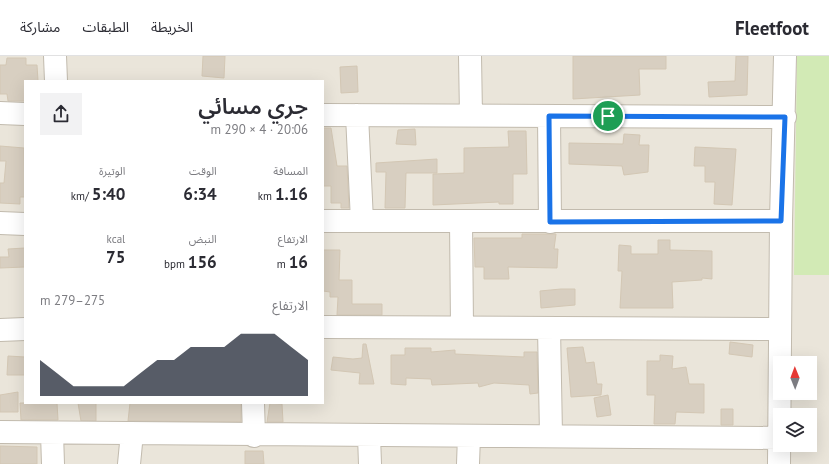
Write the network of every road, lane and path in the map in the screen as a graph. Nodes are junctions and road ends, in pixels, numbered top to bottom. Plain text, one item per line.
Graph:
1 (55, 56) edge
2 (470, 56) edge
3 (785, 56) edge
4 (56, 80) edge
5 (0, 113) edge
6 (24, 114) edge
7 (324, 115) edge
8 (357, 115) junction
9 (471, 115) junction
10 (549, 116) junction
11 (785, 117) junction
12 (324, 221) edge
13 (362, 221) junction
14 (461, 221) junction
15 (781, 221) junction
16 (550, 222) junction
17 (0, 224) edge
18 (24, 224) edge
19 (462, 326) junction
20 (324, 327) edge
21 (549, 328) junction
22 (24, 329) edge
23 (779, 329) junction
24 (0, 330) edge
25 (253, 404) edge
26 (779, 408) edge
27 (0, 432) edge
28 (52, 433) junction
29 (132, 433) junction
30 (551, 435) junction
31 (254, 436) junction
32 (369, 436) junction
33 (469, 436) junction
34 (773, 438) edge
35 (779, 452) edge
36 (53, 464) edge
37 (130, 464) edge
38 (370, 464) edge
39 (468, 464) edge
40 (779, 464) edge

1 - 4 street
2 - 9 street
3 - 11 street
5 - 6 street
7 - 8 street
8 - 9 street
8 - 13 street
9 - 10 street
10 - 11 street
10 - 16 street
11 - 15 street
12 - 13 street
13 - 14 street
14 - 16 street
14 - 19 street
15 - 16 street
15 - 23 street
17 - 18 street
19 - 20 street
19 - 21 street
21 - 23 street
21 - 30 street
22 - 24 street
23 - 26 street
25 - 31 street
27 - 28 street
28 - 29 street
28 - 36 street
29 - 31 street
29 - 37 street
30 - 33 street
30 - 34 street
31 - 32 street
32 - 33 street
32 - 38 street
33 - 39 street
35 - 40 street

